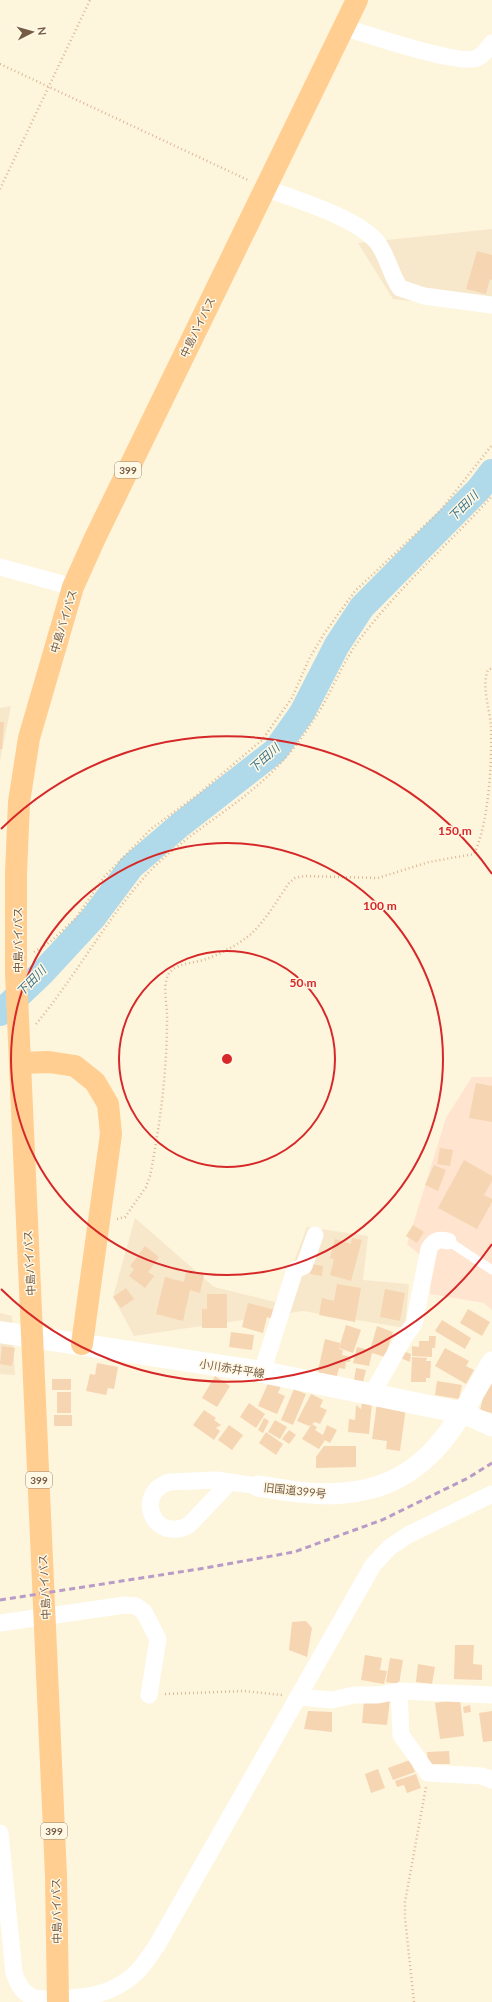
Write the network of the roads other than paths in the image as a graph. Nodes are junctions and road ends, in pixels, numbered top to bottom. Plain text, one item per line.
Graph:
1 (357, 0) edge
2 (343, 28) junction
3 (492, 43) edge
4 (265, 188) junction
5 (492, 305) edge
6 (0, 567) edge
7 (73, 587) junction
8 (20, 1053) junction
9 (315, 1235) dead end
10 (448, 1241) joint
11 (492, 1269) edge
12 (0, 1332) edge
13 (82, 1344) junction
14 (492, 1362) edge
15 (262, 1372) junction
16 (372, 1394) junction
17 (463, 1413) junction
18 (492, 1426) edge
19 (230, 1482) dead end
20 (258, 1486) joint
21 (492, 1494) edge
22 (0, 1623) edge
23 (399, 1692) junction
24 (149, 1695) road end
25 (492, 1695) edge
26 (298, 1697) junction
27 (492, 1780) edge
28 (0, 1833) edge
29 (58, 2000) edge

1 - 2 highway, 中島バイパス / 399
2 - 3 street
2 - 4 highway, 中島バイパス / 399
4 - 5 street
4 - 7 highway, 中島バイパス / 399
6 - 7 street
7 - 8 highway, 中島バイパス / 399
8 - 13 highway
8 - 29 highway, 中島バイパス / 399
9 - 15 street
10 - 11 lane
10 - 16 street
12 - 13 main road, 小川赤井平線
13 - 15 main road, 小川赤井平線
14 - 17 street, 旧国道399号
15 - 16 main road, 小川赤井平線
16 - 17 main road, 小川赤井平線
17 - 18 street
17 - 20 street, 旧国道399号
19 - 20 street, 旧国道399号
21 - 26 street
22 - 24 street
23 - 25 street
23 - 26 street
23 - 27 street
26 - 29 street
28 - 29 street

